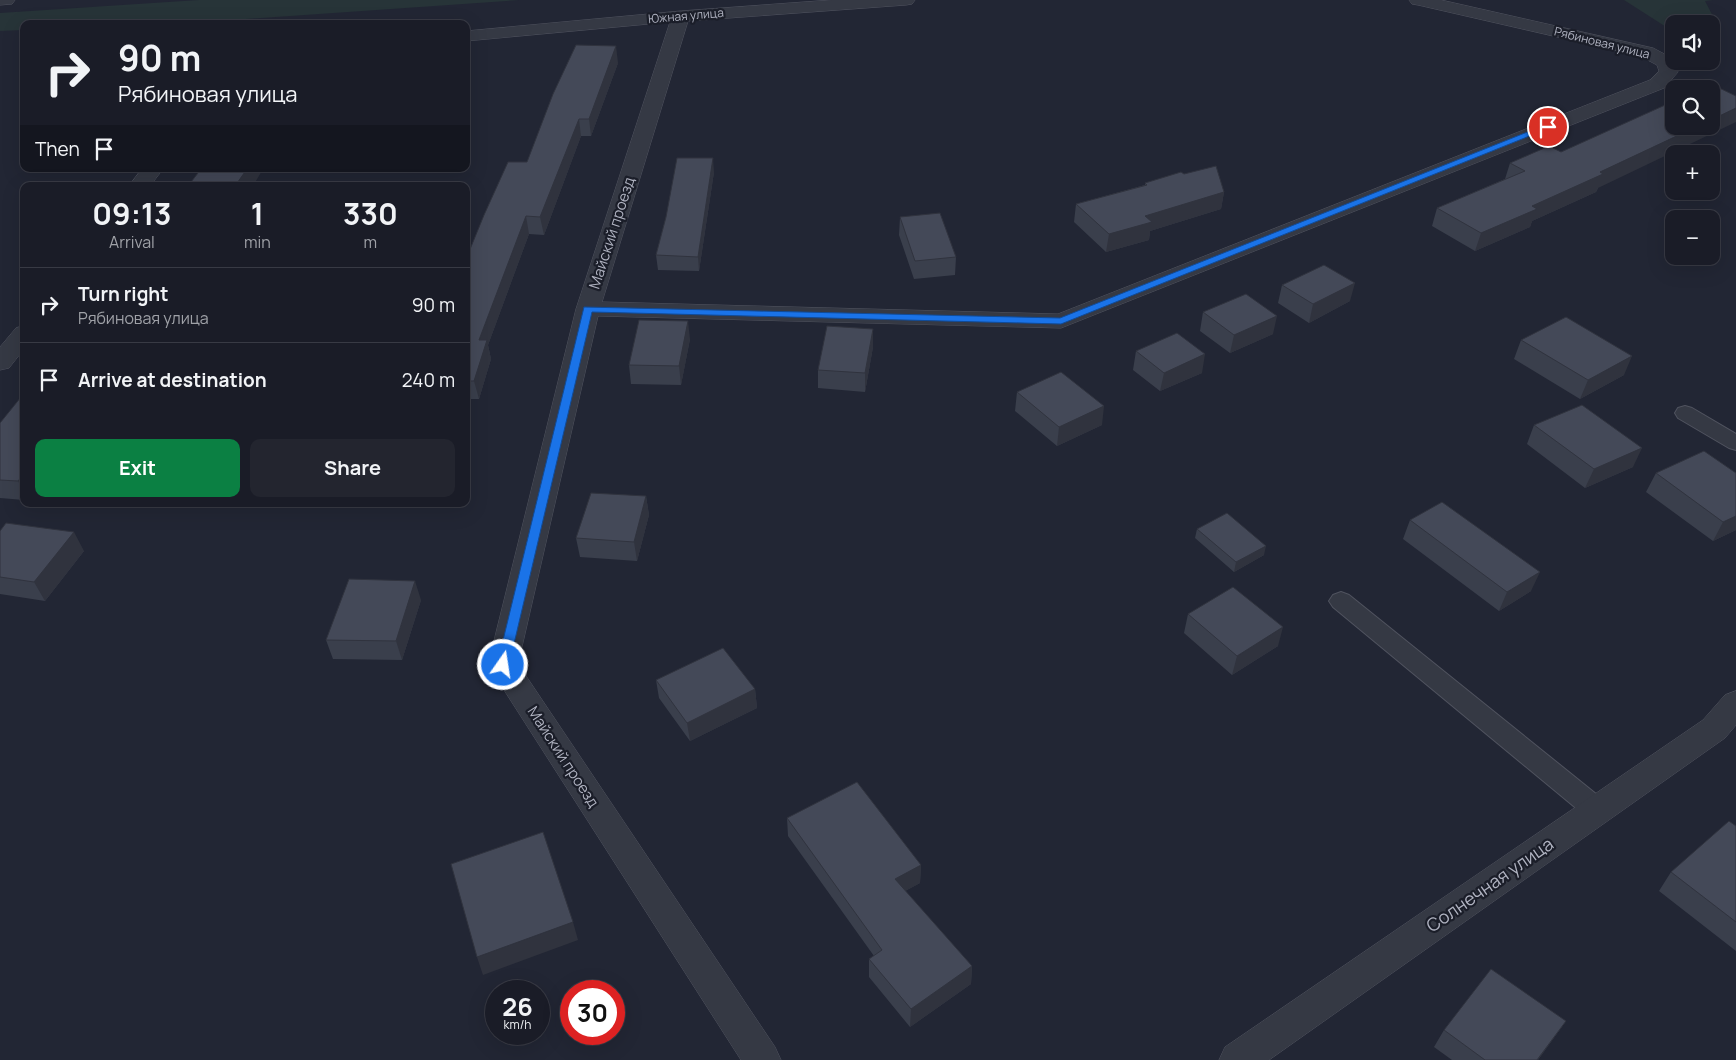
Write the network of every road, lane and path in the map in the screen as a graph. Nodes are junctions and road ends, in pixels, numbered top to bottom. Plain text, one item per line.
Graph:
1 (0, 0) edge
2 (6, 0) edge
3 (906, 0) edge
4 (1418, 0) edge
5 (681, 16) junction
6 (470, 36) edge
7 (151, 172) edge
8 (142, 182) edge
9 (588, 309) junction
10 (20, 338) edge
11 (0, 363) edge
12 (1685, 413) dead end
13 (1736, 443) edge
14 (1341, 601) dead end
15 (1736, 703) edge
16 (1597, 810) junction
17 (762, 1060) edge
18 (1238, 1060) edge

1 - 2 street
3 - 5 street, Южная улица
4 - 9 street, Рябиновая улица
5 - 6 street, Южная улица
5 - 9 street, Майский проезд
7 - 8 street
9 - 17 street, Майский проезд
10 - 11 street
12 - 13 lane
14 - 16 lane
15 - 16 street, Солнечная улица
16 - 18 street, Солнечная улица

